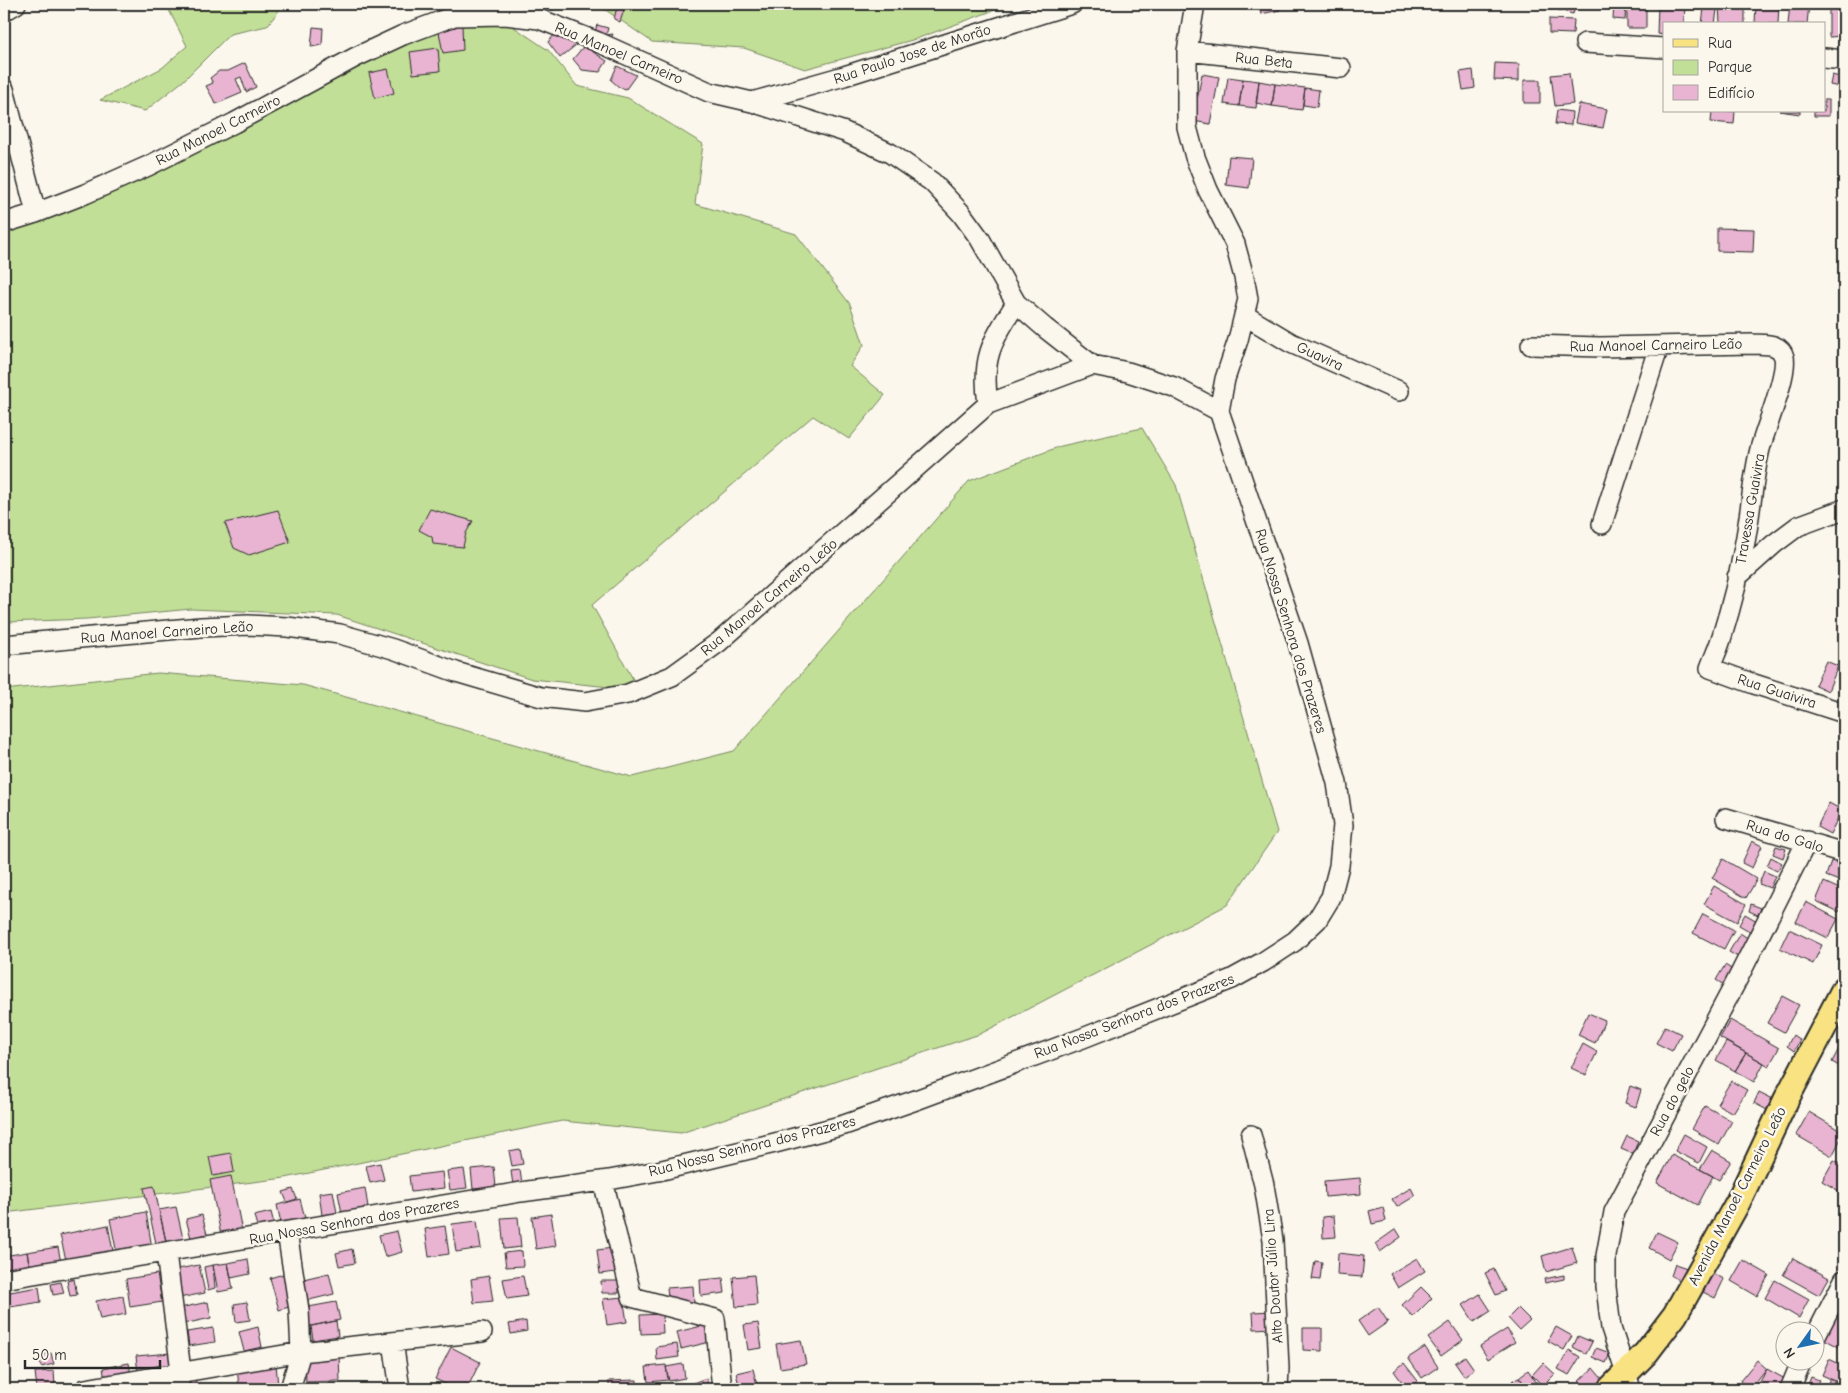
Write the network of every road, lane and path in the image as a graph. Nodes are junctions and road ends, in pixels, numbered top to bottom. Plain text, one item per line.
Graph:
1 (16, 4) edge
2 (1072, 4) edge
3 (1195, 4) edge
4 (4, 11) edge
5 (1585, 43) dead end
6 (1663, 48) edge
7 (1187, 51) junction
8 (1826, 58) edge
9 (1844, 60) edge
10 (1341, 68) dead end
11 (4, 89) edge
12 (752, 102) junction
13 (36, 213) junction
14 (4, 223) edge
15 (1016, 303) junction
16 (1244, 315) junction
17 (1531, 345) dead end
18 (1659, 346) junction
19 (1780, 350) joint
20 (1092, 365) junction
21 (1399, 391) dead end
22 (988, 404) junction
23 (1219, 411) junction
24 (1844, 509) edge
25 (1602, 524) dead end
26 (1737, 577) junction
27 (4, 645) edge
28 (1710, 668) joint
29 (1844, 713) edge
30 (1726, 818) dead end
31 (1807, 841) junction
32 (1844, 854) edge
33 (1844, 989) edge
34 (1251, 1135) dead end
35 (603, 1181) junction
36 (287, 1232) junction
37 (166, 1253) junction
38 (4, 1280) edge
39 (1844, 1280) edge
40 (1824, 1320) edge
41 (482, 1332) dead end
42 (393, 1342) junction
43 (301, 1352) junction
44 (1798, 1370) edge
45 (180, 1380) edge
46 (1622, 1384) edge
47 (85, 1389) edge
48 (290, 1389) edge
49 (400, 1389) edge
50 (722, 1389) edge
51 (1278, 1389) edge
52 (1790, 1389) edge

1 - 4 street
2 - 12 street, Rua Paulo Jose de Morão
3 - 7 street, Rua Nossa Senhora dos Prazeres
5 - 6 street
7 - 10 street, Rua Beta
7 - 16 street, Rua Nossa Senhora dos Prazeres
8 - 9 street
11 - 13 street
12 - 13 street, Rua Manoel Carneiro
12 - 15 street, Rua Manoel Carneiro
13 - 14 street, Rua Manoel Carneiro
15 - 20 street, Rua Manoel Carneiro
15 - 22 street
16 - 21 street, Guavira
16 - 23 street, Rua Nossa Senhora dos Prazeres
17 - 18 street, Rua Manoel Carneiro Leão
18 - 19 street, Rua Manoel Carneiro Leão
18 - 25 street
19 - 26 street, Travessa Guaivira
20 - 22 street, Rua Manoel Carneiro Leão
20 - 23 street
22 - 27 street, Rua Manoel Carneiro Leão
23 - 35 street, Rua Nossa Senhora dos Prazeres
24 - 26 street
26 - 28 street, Travessa Guaivira
28 - 29 street, Rua Guaivira
30 - 31 street, Rua do Galo
31 - 32 street, Rua do Galo
31 - 46 street, Rua do gelo
33 - 46 main road, Avenida Manoel Carneiro Leão
34 - 51 street, Alto Doutor Júlio Lira
35 - 36 street, Rua Nossa Senhora dos Prazeres
35 - 50 street
36 - 37 street, Rua Nossa Senhora dos Prazeres
36 - 43 street
37 - 38 street, Rua Nossa Senhora dos Prazeres
37 - 45 street
39 - 40 street
41 - 42 street
42 - 43 street
42 - 49 street
43 - 45 street
43 - 48 street
44 - 52 street
45 - 47 street

